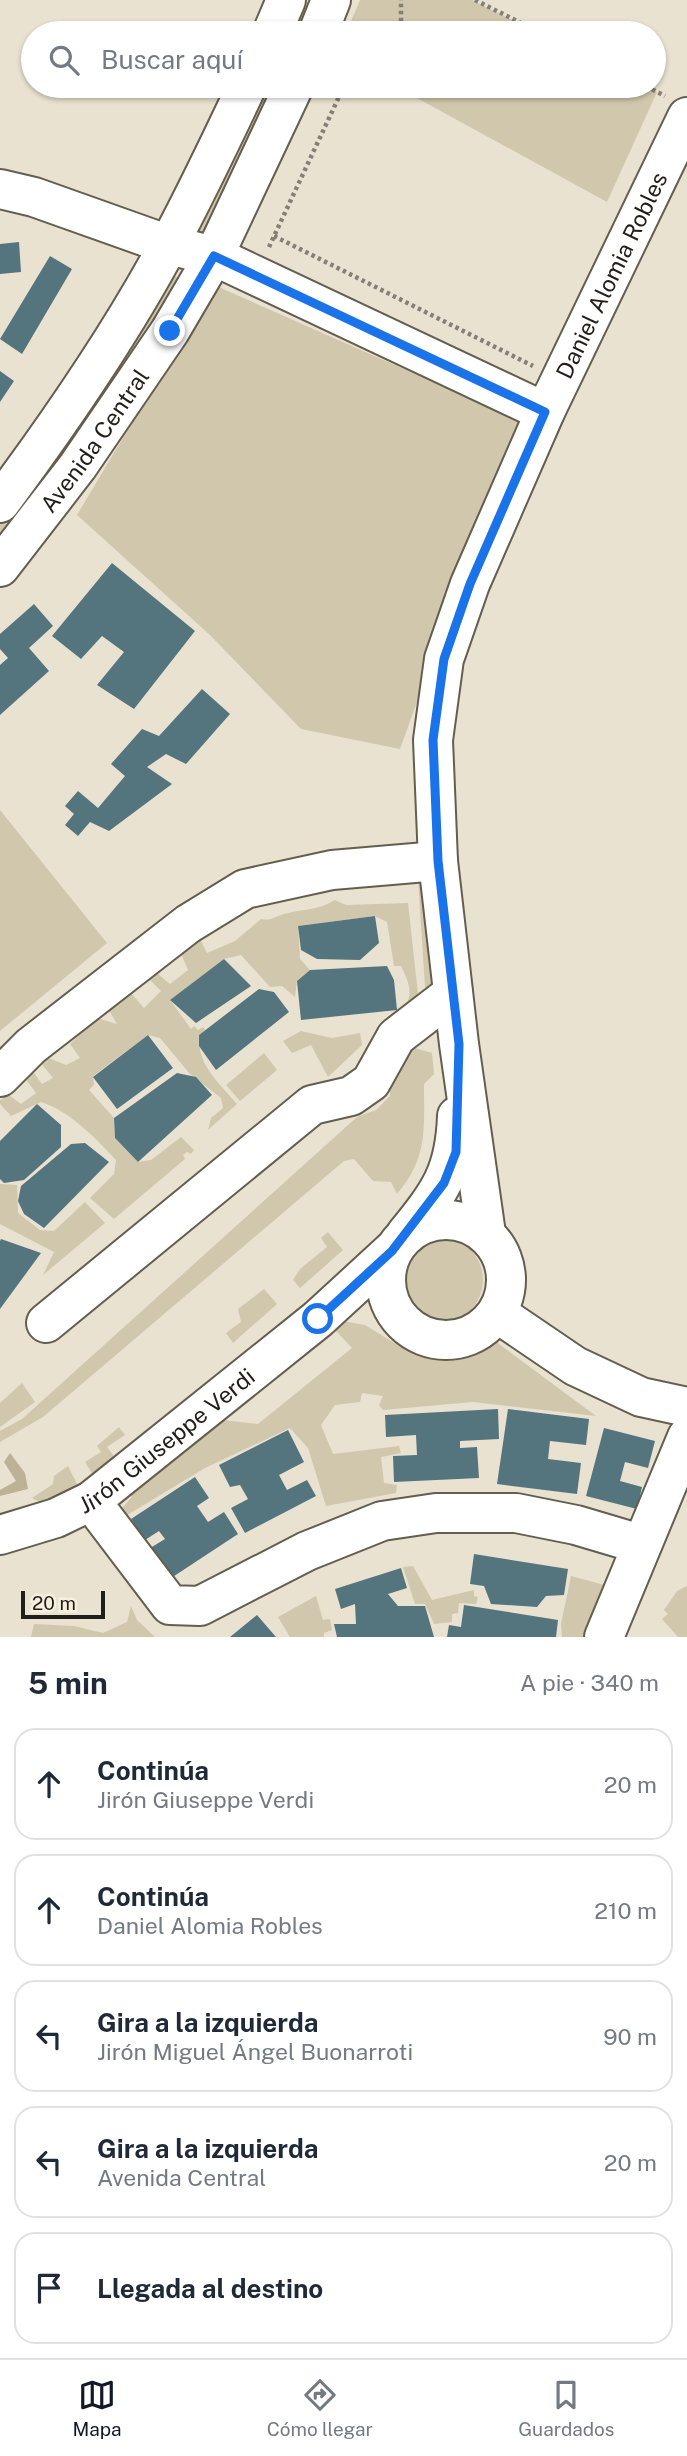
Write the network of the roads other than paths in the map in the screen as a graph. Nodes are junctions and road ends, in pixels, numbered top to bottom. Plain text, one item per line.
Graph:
1 (286, 0) edge
2 (331, 0) edge
3 (277, 21) edge
4 (323, 21) edge
5 (241, 98) edge
6 (288, 98) edge
7 (676, 106) edge
8 (0, 189) edge
9 (169, 245) junction
10 (214, 256) junction
11 (545, 412) junction
12 (0, 503) edge
13 (0, 567) edge
14 (438, 861) junction
15 (453, 993) junction
16 (459, 1044) junction
17 (0, 1077) edge
18 (486, 1234) junction
19 (399, 1243) junction
20 (395, 1313) junction
21 (497, 1313) junction
22 (318, 1319) junction
23 (46, 1323) dead end
24 (687, 1407) edge
25 (687, 1437) edge
26 (91, 1501) junction
27 (0, 1535) edge
28 (640, 1544) junction
29 (604, 1637) edge

1 - 3 street
2 - 4 street
5 - 9 street, Avenida Central
6 - 10 street, Avenida Central
7 - 11 street, Daniel Alomia Robles
8 - 9 street
9 - 10 street
9 - 12 street, Avenida Central
10 - 11 street
10 - 13 street, Avenida Central
11 - 14 street, Daniel Alomia Robles
14 - 15 street, Daniel Alomia Robles
14 - 17 street
15 - 16 street, Daniel Alomia Robles
15 - 23 street
16 - 18 street, Daniel Alomia Robles
16 - 19 street, Daniel Alomia Robles
18 - 19 street
18 - 21 street
19 - 20 street
19 - 22 street, Jirón Giuseppe Verdi
20 - 21 street
20 - 22 street
21 - 24 street
22 - 26 street, Jirón Giuseppe Verdi
25 - 28 street
26 - 27 street, Jirón Giuseppe Verdi
26 - 28 street
28 - 29 street

